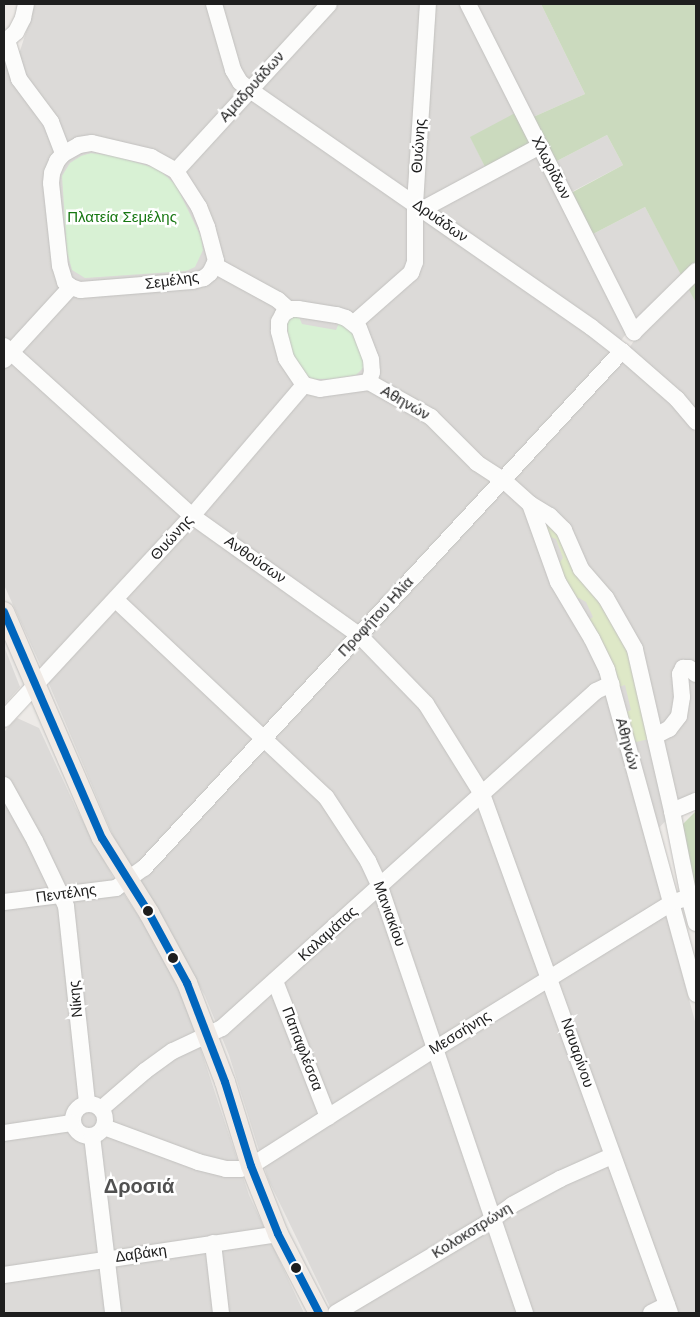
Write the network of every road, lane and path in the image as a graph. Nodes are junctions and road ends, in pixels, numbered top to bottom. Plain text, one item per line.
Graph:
1 (26, 4) edge
2 (214, 4) edge
3 (329, 4) edge
4 (428, 4) edge
5 (468, 4) edge
6 (6, 40) edge
7 (250, 90) junction
8 (540, 146) junction
9 (63, 154) junction
10 (176, 171) junction
11 (419, 207) junction
12 (214, 265) junction
13 (696, 271) edge
14 (71, 287) junction
15 (289, 310) junction
16 (354, 323) junction
17 (622, 351) junction
18 (6, 353) edge
19 (369, 382) junction
20 (304, 385) junction
21 (696, 422) edge
22 (503, 480) junction
23 (530, 504) junction
24 (192, 516) junction
25 (116, 600) junction
26 (4, 612) edge
27 (359, 635) junction
28 (696, 674) edge
29 (611, 684) junction
30 (36, 687) junction
31 (4, 720) edge
32 (265, 739) junction
33 (657, 741) junction
34 (629, 751) junction
35 (4, 784) edge
36 (482, 794) junction
37 (696, 801) edge
38 (672, 811) junction
39 (127, 881) junction
40 (380, 887) junction
41 (689, 892) junction
42 (61, 895) junction
43 (4, 902) edge
44 (672, 903) junction
45 (696, 923) edge
46 (550, 978) junction
47 (275, 981) junction
48 (696, 994) edge
49 (208, 1033) junction
50 (435, 1049) junction
51 (94, 1106) junction
52 (328, 1117) junction
53 (72, 1122) junction
54 (98, 1131) junction
55 (4, 1133) edge
56 (612, 1156) junction
57 (251, 1166) junction
58 (494, 1216) junction
59 (278, 1234) junction
60 (213, 1243) junction
61 (107, 1259) junction
62 (4, 1274) edge
63 (668, 1309) edge
64 (113, 1313) edge
65 (221, 1313) edge
66 (319, 1313) edge
67 (336, 1313) edge
68 (525, 1313) edge
69 (651, 1313) edge

1 - 6 street
2 - 7 street, Δρυάδων
3 - 7 street, Αμαδρυάδων
4 - 11 street, Θυώνης
5 - 8 street, Χλωρίδων
6 - 9 street
7 - 10 street, Αμαδρυάδων
7 - 11 street, Δρυάδων
8 - 11 street
8 - 13 street, Χλωρίδων
9 - 10 street, Σεμέλης
9 - 14 street
10 - 12 street, Σεμέλης
11 - 16 street, Θυώνης
11 - 17 street, Δρυάδων
12 - 14 street, Σεμέλης
12 - 15 street
14 - 18 street
15 - 16 street
15 - 20 street
16 - 19 street
17 - 21 street, Δρυάδων
17 - 22 street, Προφήτου Ηλία
18 - 24 street, Ανθούσων
19 - 20 street
19 - 22 street, Αθηνών
20 - 24 street, Θυώνης
22 - 23 street, Αθηνών
22 - 27 street, Προφήτου Ηλία
23 - 29 street, Αθηνών
23 - 33 street, Αθηνών
24 - 25 street, Θυώνης
24 - 27 street, Ανθούσων
25 - 30 street, Θυώνης
25 - 32 street, Μανιακίου
26 - 30 main road
27 - 32 street, Προφήτου Ηλία
27 - 36 street, Ανθούσων
28 - 33 street
29 - 34 street, Αθηνών
29 - 36 street, Καλαμάτας
30 - 31 street, Θυώνης
30 - 39 main road
32 - 39 street, Προφήτου Ηλία
32 - 40 street, Μανιακίου
33 - 34 street
33 - 38 street, Αθηνών
34 - 44 street, Αθηνών
35 - 42 street, Νίκης
36 - 40 street, Καλαμάτας
36 - 46 street, Ναυαρίνου
37 - 38 street
38 - 41 street, Αθηνών
39 - 42 street, Πεντέλης
39 - 49 main road
40 - 47 street, Καλαμάτας
40 - 50 street, Μανιακίου
41 - 44 street, Μεσσήνης
41 - 45 street, Αθηνών
42 - 43 street, Πεντέλης
42 - 51 street, Νίκης
44 - 46 street, Μεσσήνης
44 - 48 street, Αθηνών
46 - 50 street, Μεσσήνης
46 - 56 street, Ναυαρίνου
47 - 49 street, Καλαμάτας
47 - 52 street, Παπαφλέσσα
49 - 51 street, Καλαμάτας
49 - 57 main road
50 - 52 street, Μεσσήνης
50 - 58 street, Μανιακίου
51 - 53 street
51 - 54 street
52 - 57 street, Μεσσήνης
53 - 54 street
53 - 55 street
54 - 57 street
54 - 61 street
56 - 58 street, Κολοκοτρώνη
56 - 63 street, Ναυαρίνου
57 - 59 main road
58 - 67 street, Κολοκοτρώνη
58 - 68 street, Μανιακίου
59 - 60 street, Δαβάκη
59 - 66 main road
60 - 61 street, Δαβάκη
60 - 65 street
61 - 62 street, Δαβάκη
61 - 64 street
63 - 69 street

